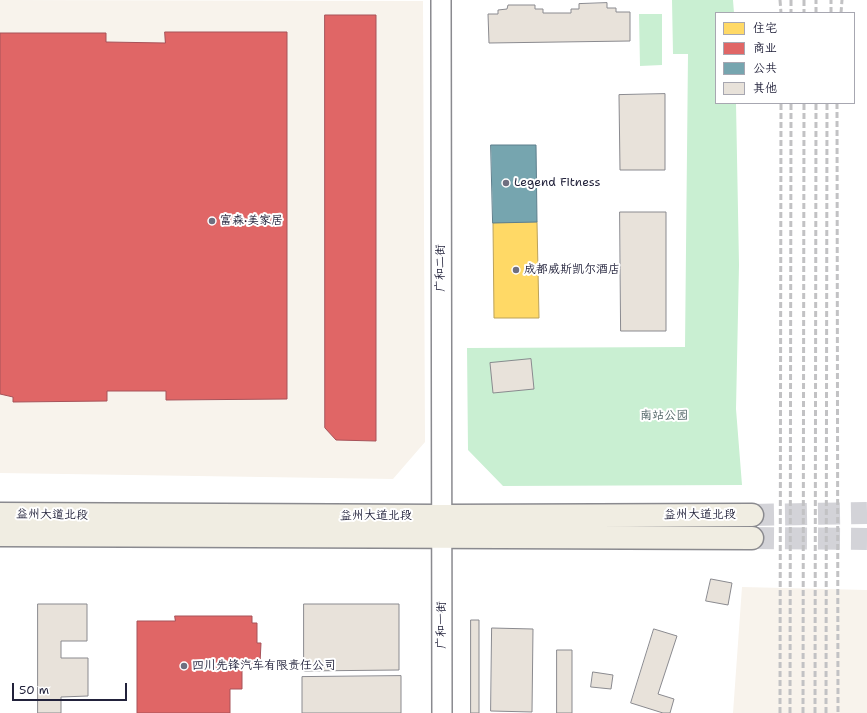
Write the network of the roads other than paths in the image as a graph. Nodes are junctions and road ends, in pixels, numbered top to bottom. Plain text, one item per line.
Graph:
1 (441, 0) edge
2 (0, 514) edge
3 (752, 515) tunnel mouth
4 (442, 526) junction
5 (0, 535) edge
6 (752, 538) tunnel mouth
7 (442, 713) edge

1 - 4 street, 广和二街
2 - 4 main road, 益州大道北段
3 - 4 main road, 益州大道北段
4 - 5 main road, 益州大道北段
4 - 6 main road, 益州大道北段
4 - 7 street, 广和一街

